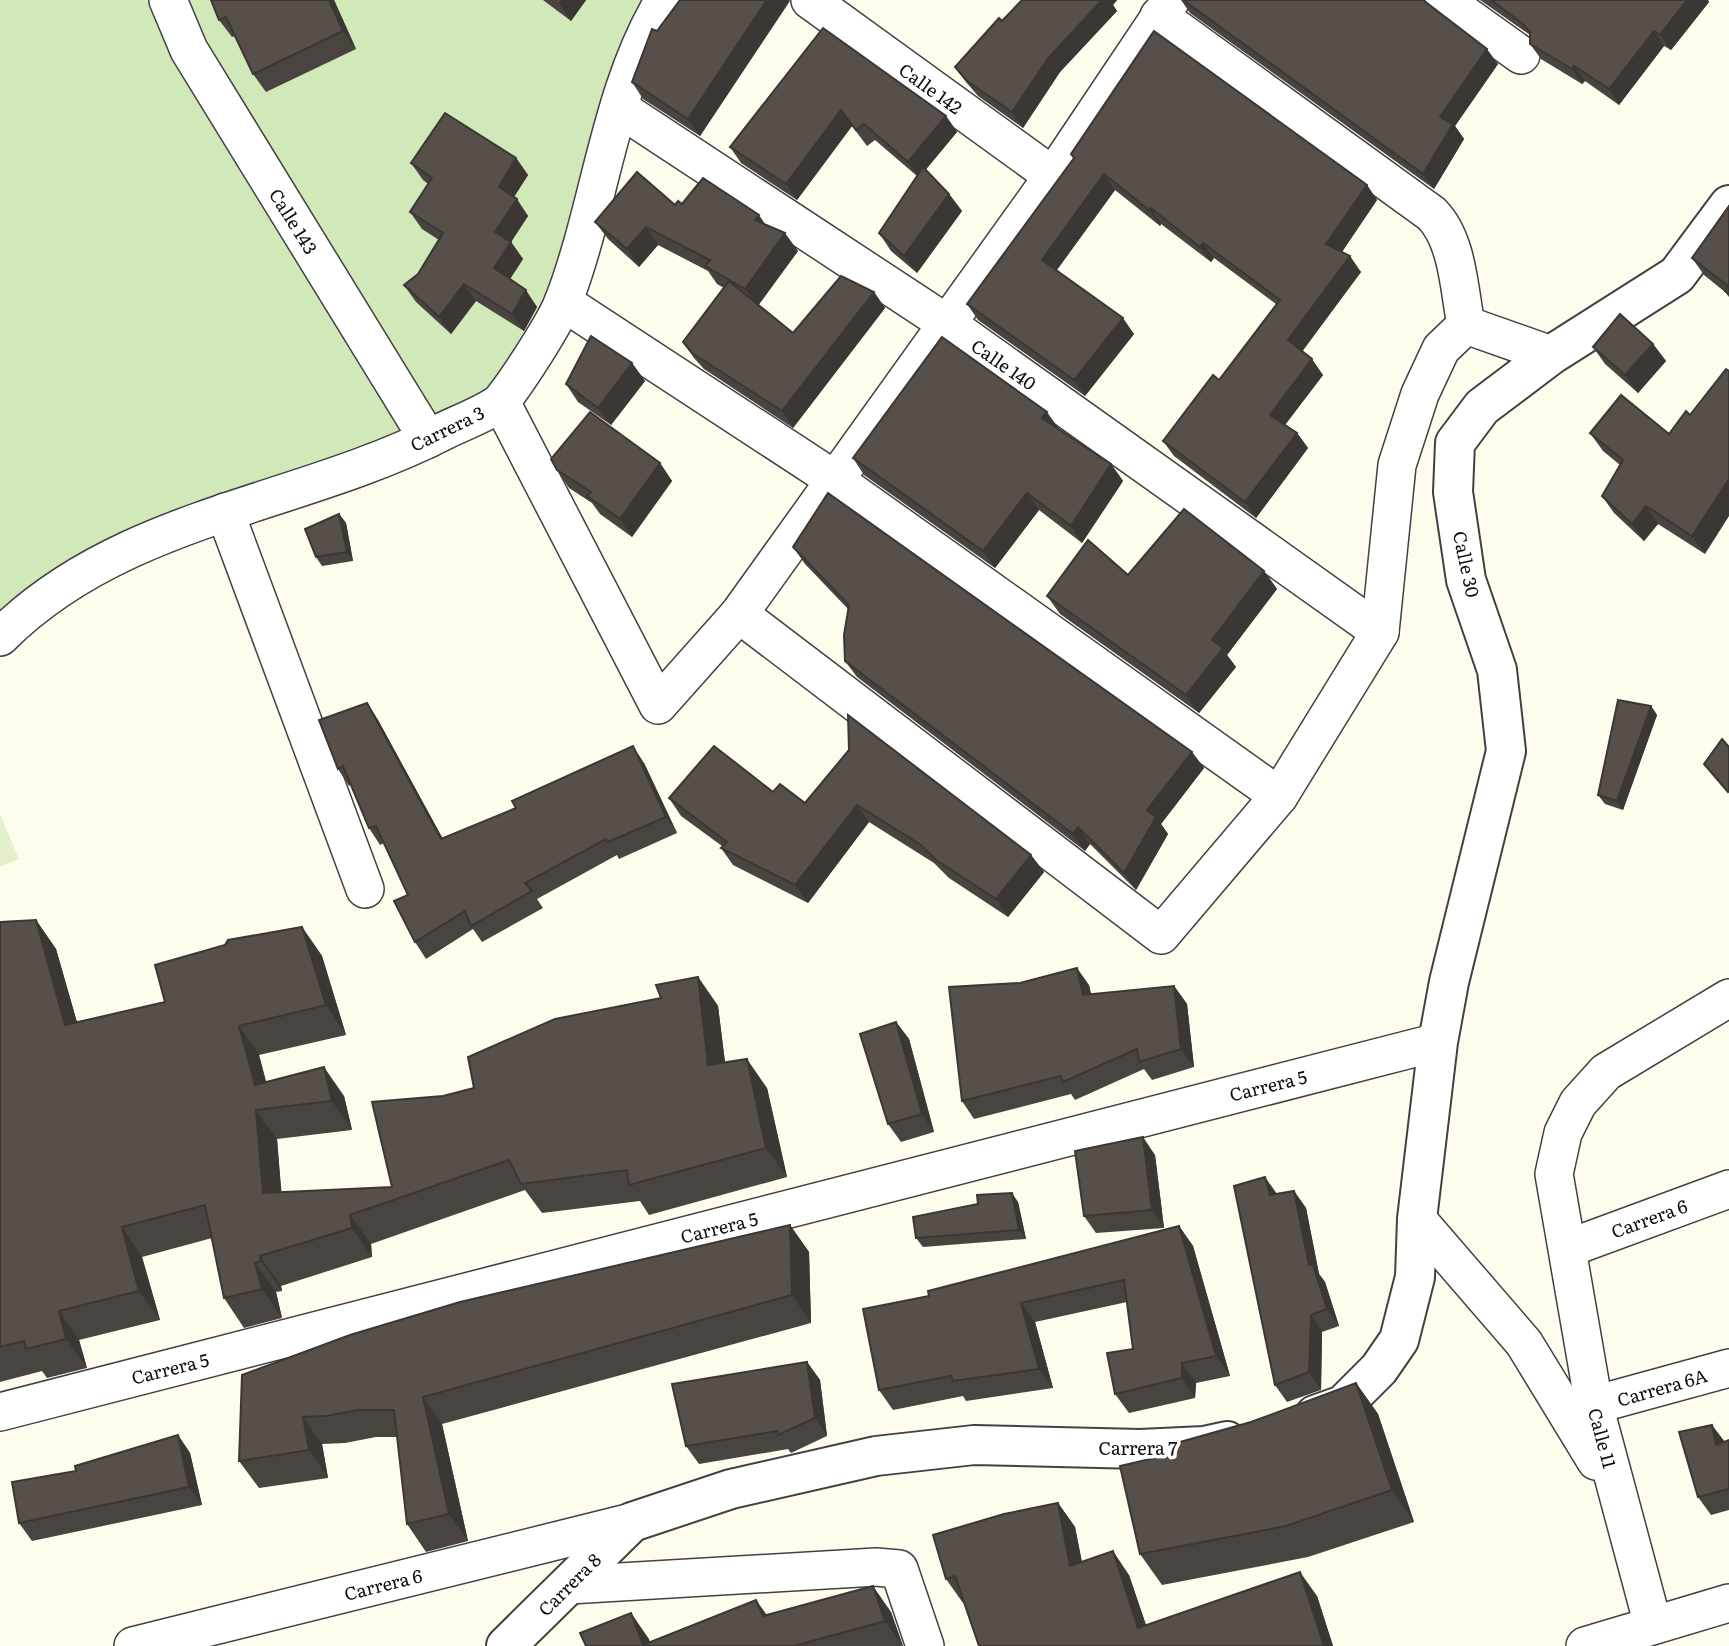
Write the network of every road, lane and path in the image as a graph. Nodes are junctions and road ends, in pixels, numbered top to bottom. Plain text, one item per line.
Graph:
1 (168, 0) edge
2 (664, 0) edge
3 (810, 0) edge
4 (1444, 0) edge
5 (1165, 8) edge
6 (1521, 55) dead end
7 (619, 108) junction
8 (1053, 176) junction
9 (1729, 205) edge
10 (563, 302) junction
11 (946, 323) junction
12 (1466, 325) junction
13 (1551, 355) junction
14 (501, 402) junction
15 (428, 439) junction
16 (835, 480) junction
17 (225, 512) junction
18 (739, 614) junction
19 (1380, 632) junction
20 (0, 636) edge
21 (1279, 796) junction
22 (365, 889) dead end
23 (1729, 998) edge
24 (1438, 1042) junction
25 (1729, 1189) edge
26 (1417, 1219) junction
27 (1569, 1248) junction
28 (1729, 1368) edge
29 (1594, 1405) junction
30 (0, 1412) edge
31 (1619, 1498) junction
32 (632, 1522) junction
33 (569, 1585) junction
34 (1729, 1602) edge
35 (1653, 1626) junction
36 (133, 1646) edge
37 (506, 1646) edge
38 (925, 1646) edge
39 (1585, 1646) edge

1 - 15 street, Calle 143
2 - 7 street, Carrera 3
3 - 8 street, Calle 142
4 - 6 street
5 - 8 street
5 - 12 street
7 - 10 street, Carrera 3
7 - 11 street, Calle 140
8 - 11 street
9 - 13 street, Calle 30
10 - 14 street, Carrera 3
10 - 16 street
11 - 16 street
11 - 19 street, Calle 140
12 - 13 street
12 - 19 street
13 - 24 street, Calle 30
14 - 15 street, Carrera 3
14 - 18 street
15 - 17 street, Carrera 3
16 - 18 street
16 - 21 street
17 - 20 street, Carrera 3
17 - 22 street
18 - 21 street
19 - 21 street
23 - 27 street
24 - 26 street, Carrera 7
24 - 30 street, Carrera 5
25 - 27 street, Carrera 6
26 - 31 street
26 - 32 street, Carrera 7
27 - 29 street, Calle 11
28 - 29 street, Carrera 6A
29 - 31 street, Calle 11
31 - 35 street, Calle 11
32 - 33 street, Carrera 8
32 - 36 street, Carrera 6
33 - 37 street, Carrera 8
33 - 38 street
34 - 35 street
35 - 39 street

